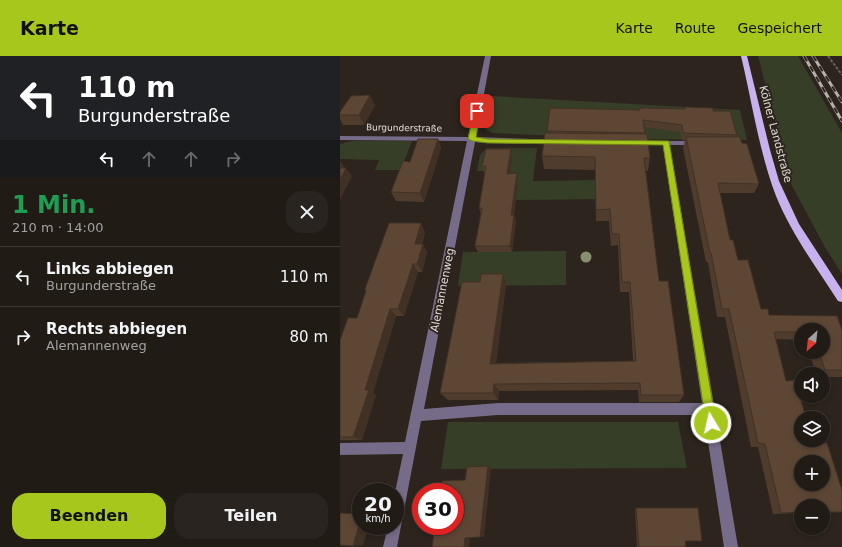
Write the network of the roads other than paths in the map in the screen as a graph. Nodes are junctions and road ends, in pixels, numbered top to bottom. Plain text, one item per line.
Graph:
1 (488, 56) edge
2 (744, 56) edge
3 (340, 138) edge
4 (472, 139) junction
5 (565, 142) edge
6 (627, 143) edge
7 (666, 143) junction
8 (705, 143) edge
9 (842, 298) edge
10 (709, 409) junction
11 (417, 415) junction
12 (410, 448) junction
13 (340, 449) edge
14 (403, 483) edge
15 (393, 535) edge
16 (390, 547) edge
17 (731, 547) edge

1 - 4 street, Alemannenweg
2 - 9 main road, Kölner Landstraße
3 - 4 street, Burgunderstraße
4 - 5 street, Burgunderstraße
4 - 11 street, Alemannenweg
6 - 7 street
7 - 8 street
7 - 10 street
10 - 11 street
10 - 17 street
11 - 12 street, Alemannenweg
12 - 13 street
12 - 14 street, Alemannenweg
15 - 16 street, Alemannenweg

